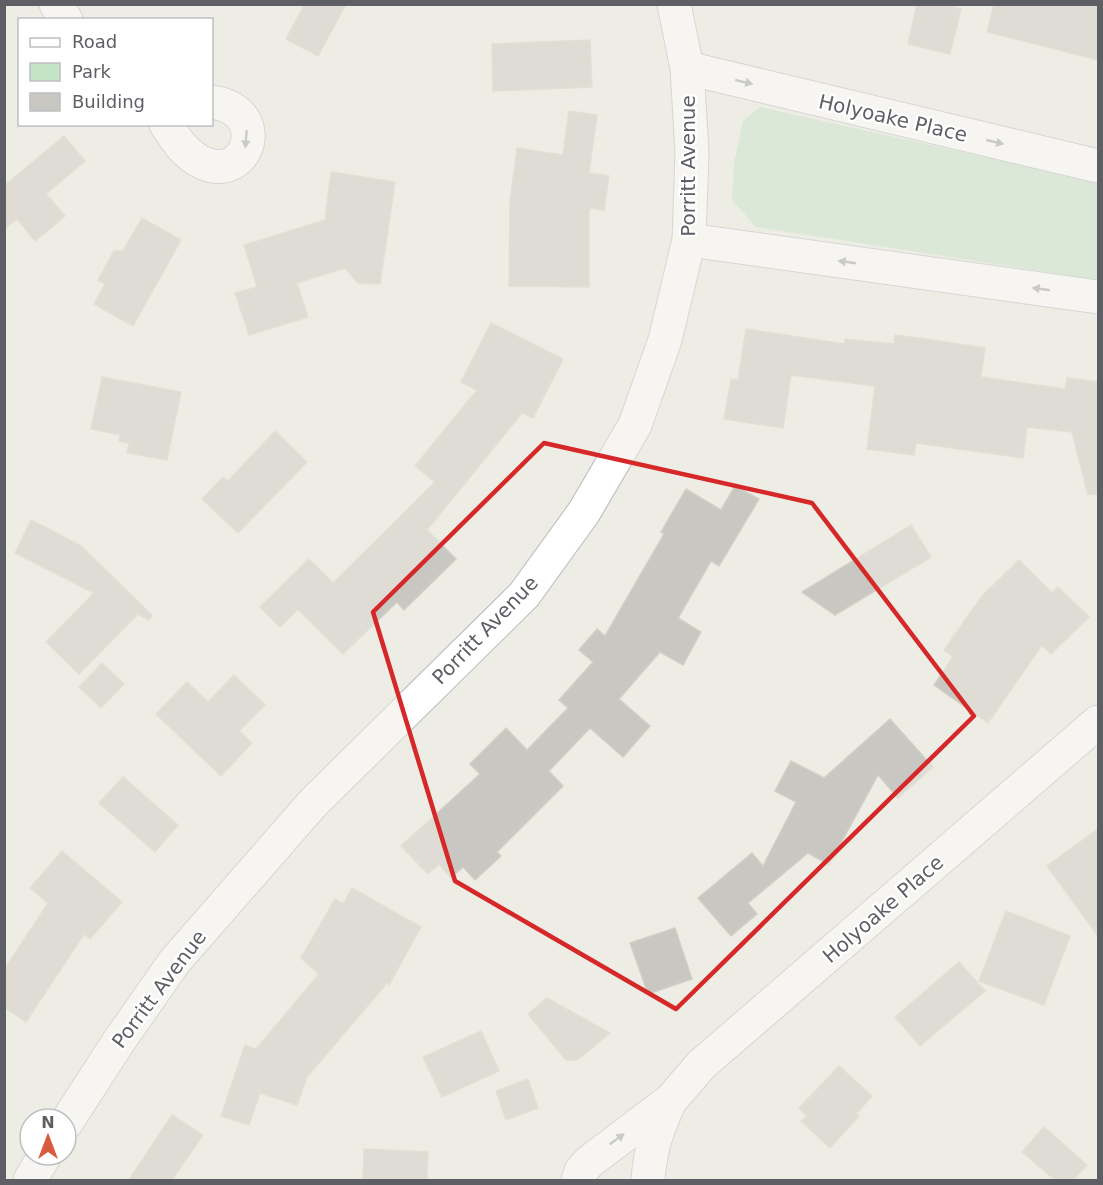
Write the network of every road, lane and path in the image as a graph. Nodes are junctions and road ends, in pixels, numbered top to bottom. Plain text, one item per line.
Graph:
1 (56, 4) edge
2 (674, 4) edge
3 (65, 18) edge
4 (687, 68) junction
5 (213, 102) edge
6 (167, 126) edge
7 (1098, 166) edge
8 (689, 240) junction
9 (1098, 297) edge
10 (1098, 722) edge
11 (671, 1100) junction
12 (76, 1107) edge
13 (38, 1167) edge
14 (30, 1180) edge
15 (578, 1180) edge
16 (648, 1180) edge

1 - 3 street
2 - 4 street, Porritt Avenue
4 -> 7 street, Holyoake Place
4 - 8 street, Porritt Avenue
5 -> 6 street
9 -> 8 street
8 - 12 street, Porritt Avenue
10 - 11 street, Holyoake Place
15 -> 11 street, Holyoake Place
11 - 16 street, Holyoake Place
13 - 14 street

